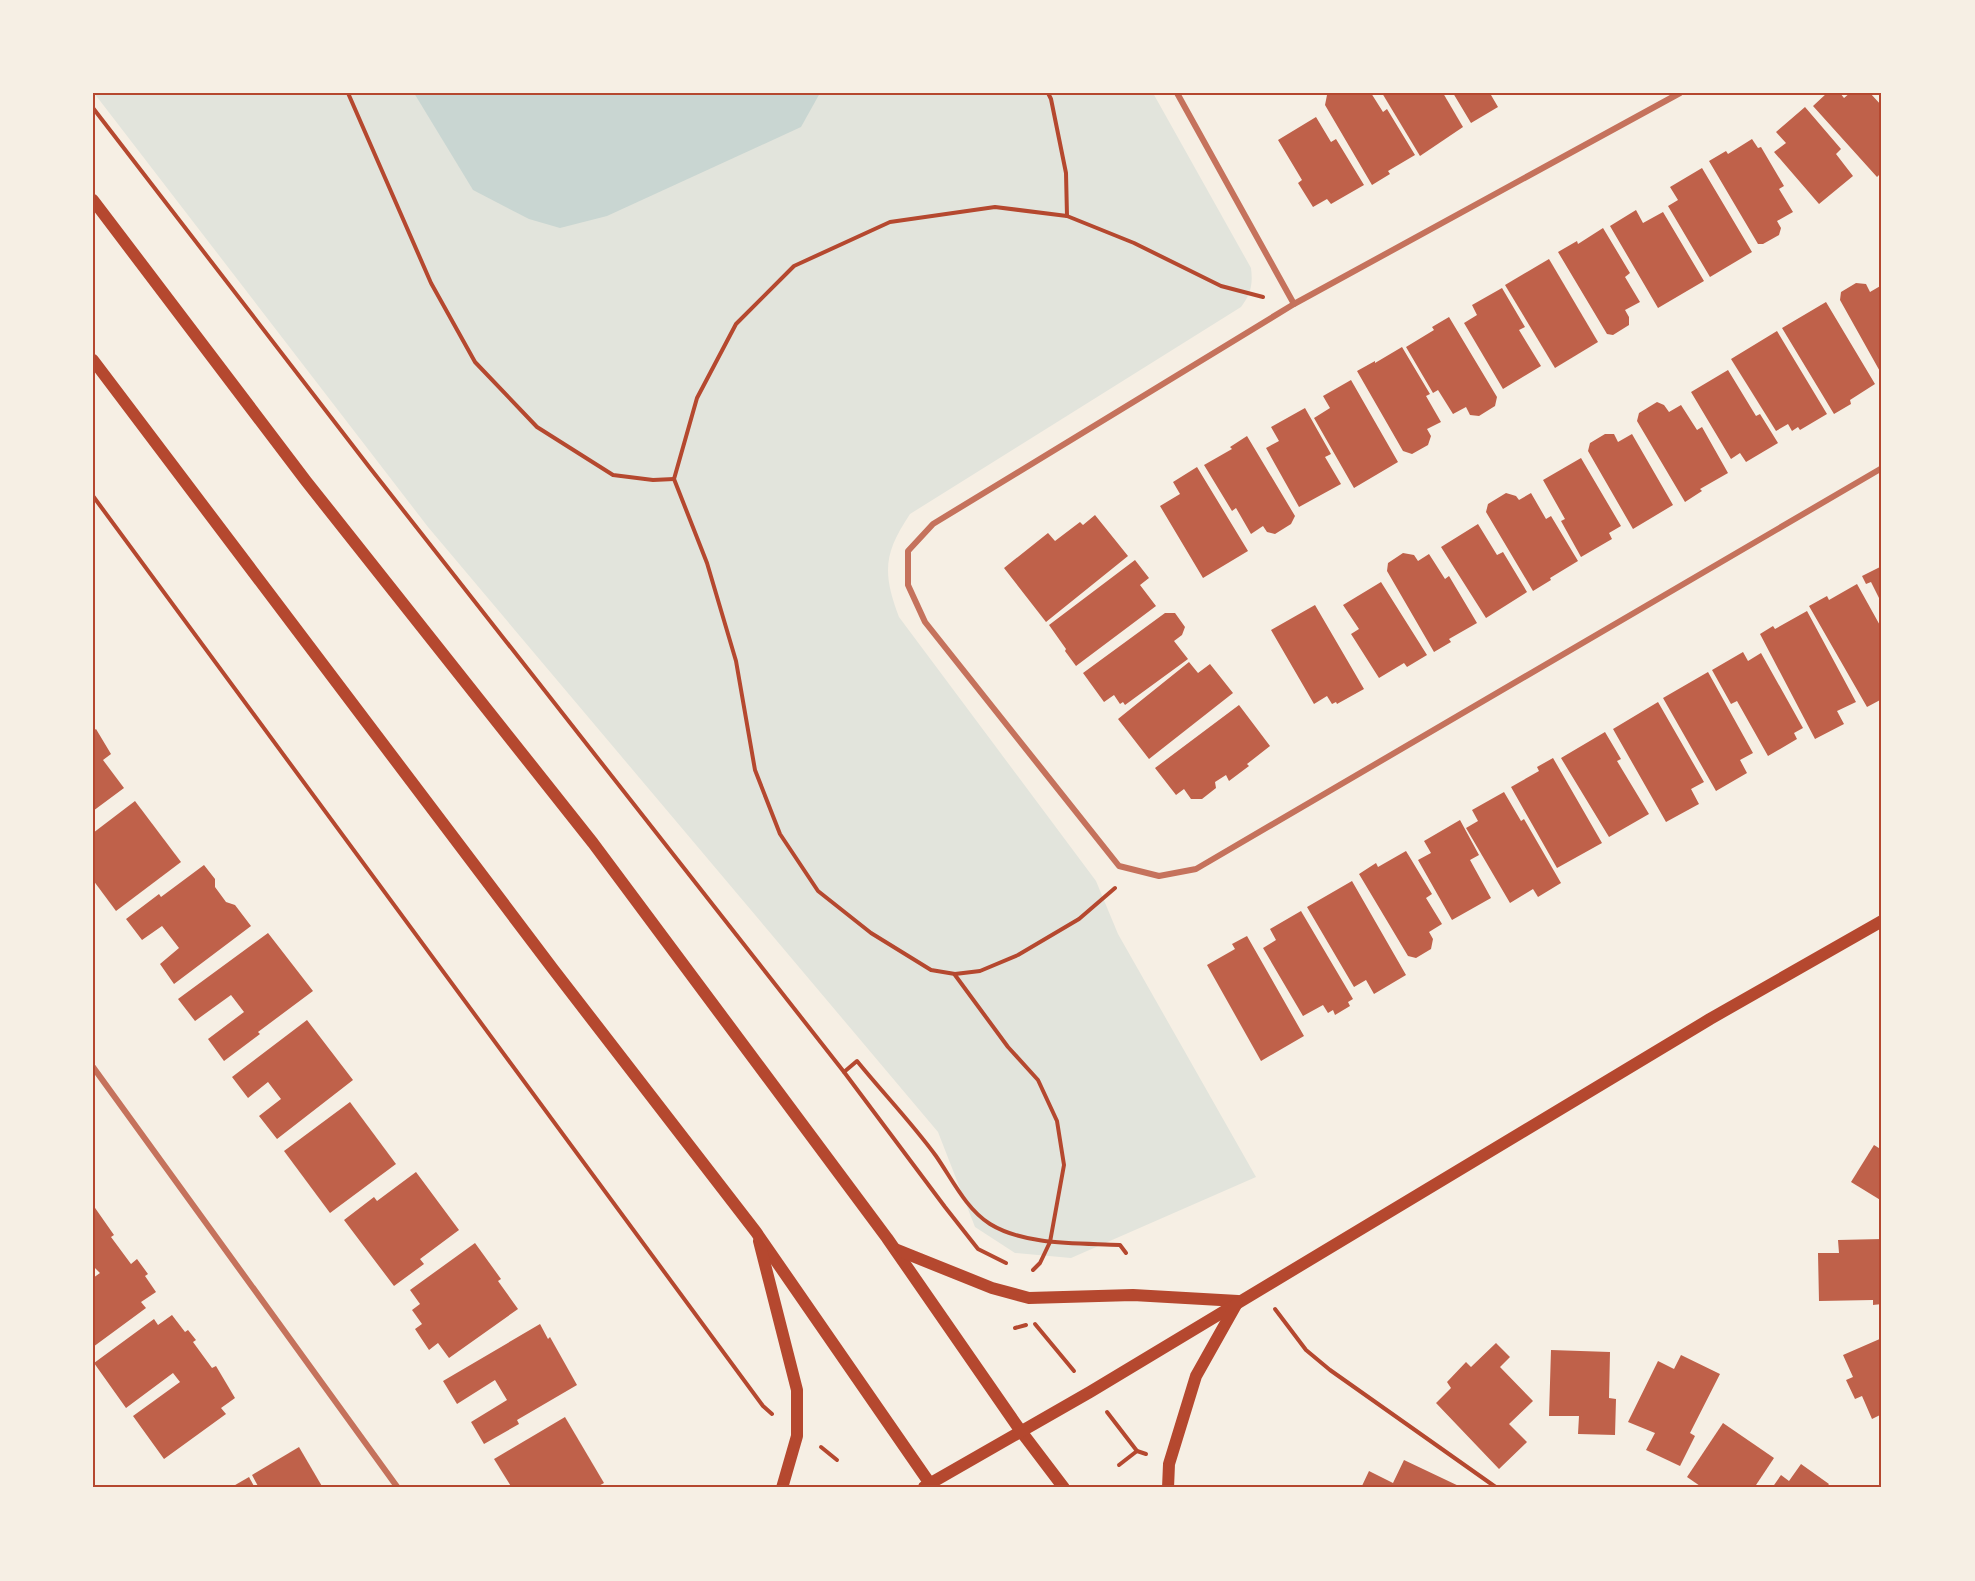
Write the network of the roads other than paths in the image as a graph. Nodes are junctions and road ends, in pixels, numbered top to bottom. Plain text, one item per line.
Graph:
1 (1177, 93) edge
2 (1680, 93) edge
3 (93, 200) edge
4 (1294, 304) junction
5 (93, 360) edge
6 (1882, 468) edge
7 (1882, 921) edge
8 (93, 1067) edge
9 (756, 1232) junction
10 (895, 1249) junction
11 (1238, 1301) junction
12 (1020, 1430) junction
13 (929, 1487) edge
14 (398, 1488) edge
15 (782, 1488) edge
16 (1064, 1488) edge
17 (1168, 1488) edge

1 - 4 street
2 - 4 street
3 - 10 main road
4 - 6 street
5 - 9 main road
7 - 11 main road
8 - 14 street
9 - 13 main road
9 - 15 main road
10 - 11 main road
10 - 12 main road
11 - 12 main road
11 - 17 main road
12 - 13 main road
12 - 16 main road

